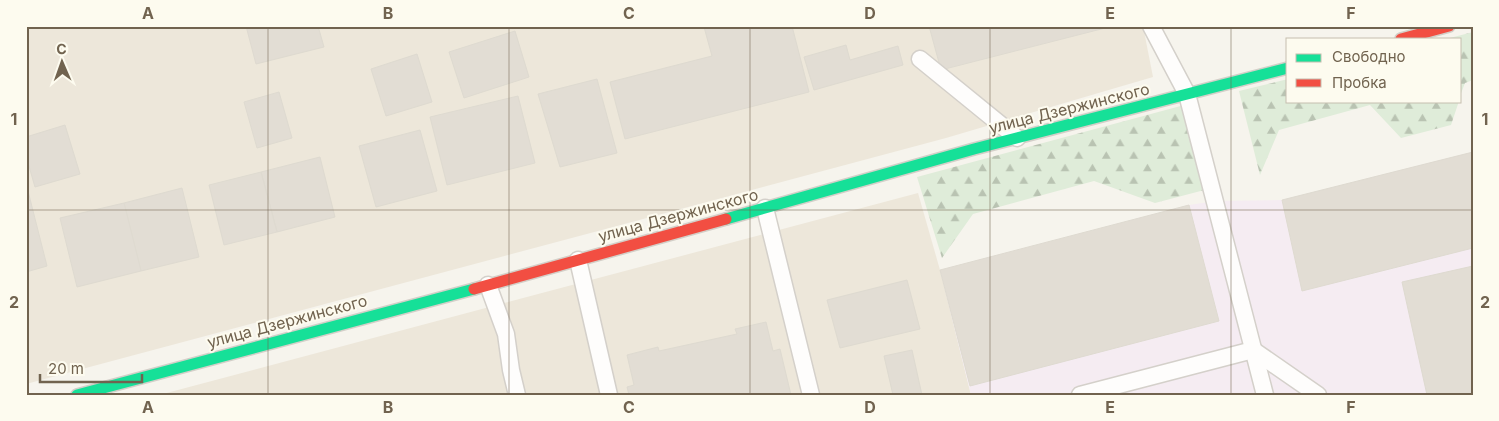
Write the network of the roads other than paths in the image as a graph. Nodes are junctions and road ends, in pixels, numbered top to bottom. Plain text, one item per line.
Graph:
1 (1151, 26) edge
2 (1449, 26) edge
3 (1405, 38) edge
4 (920, 59) dead end
5 (1286, 69) edge
6 (1187, 94) junction
7 (1017, 138) junction
8 (765, 208) junction
9 (578, 260) junction
10 (488, 285) junction
11 (1253, 350) junction
12 (129, 388) edge
13 (77, 395) edge
14 (517, 395) edge
15 (609, 395) edge
16 (811, 395) edge
17 (1080, 395) edge
18 (1265, 395) edge
19 (1318, 395) edge

1 - 6 lane
2 - 3 street
4 - 7 lane
5 - 6 street, улица Дзержинского
6 - 7 street, улица Дзержинского
6 - 11 lane
7 - 8 street, улица Дзержинского
8 - 9 street, улица Дзержинского
8 - 16 lane
9 - 10 street, улица Дзержинского
9 - 15 lane
10 - 12 street, улица Дзержинского
10 - 14 lane
11 - 17 lane
11 - 18 lane
11 - 19 lane
12 - 13 street, улица Дзержинского

